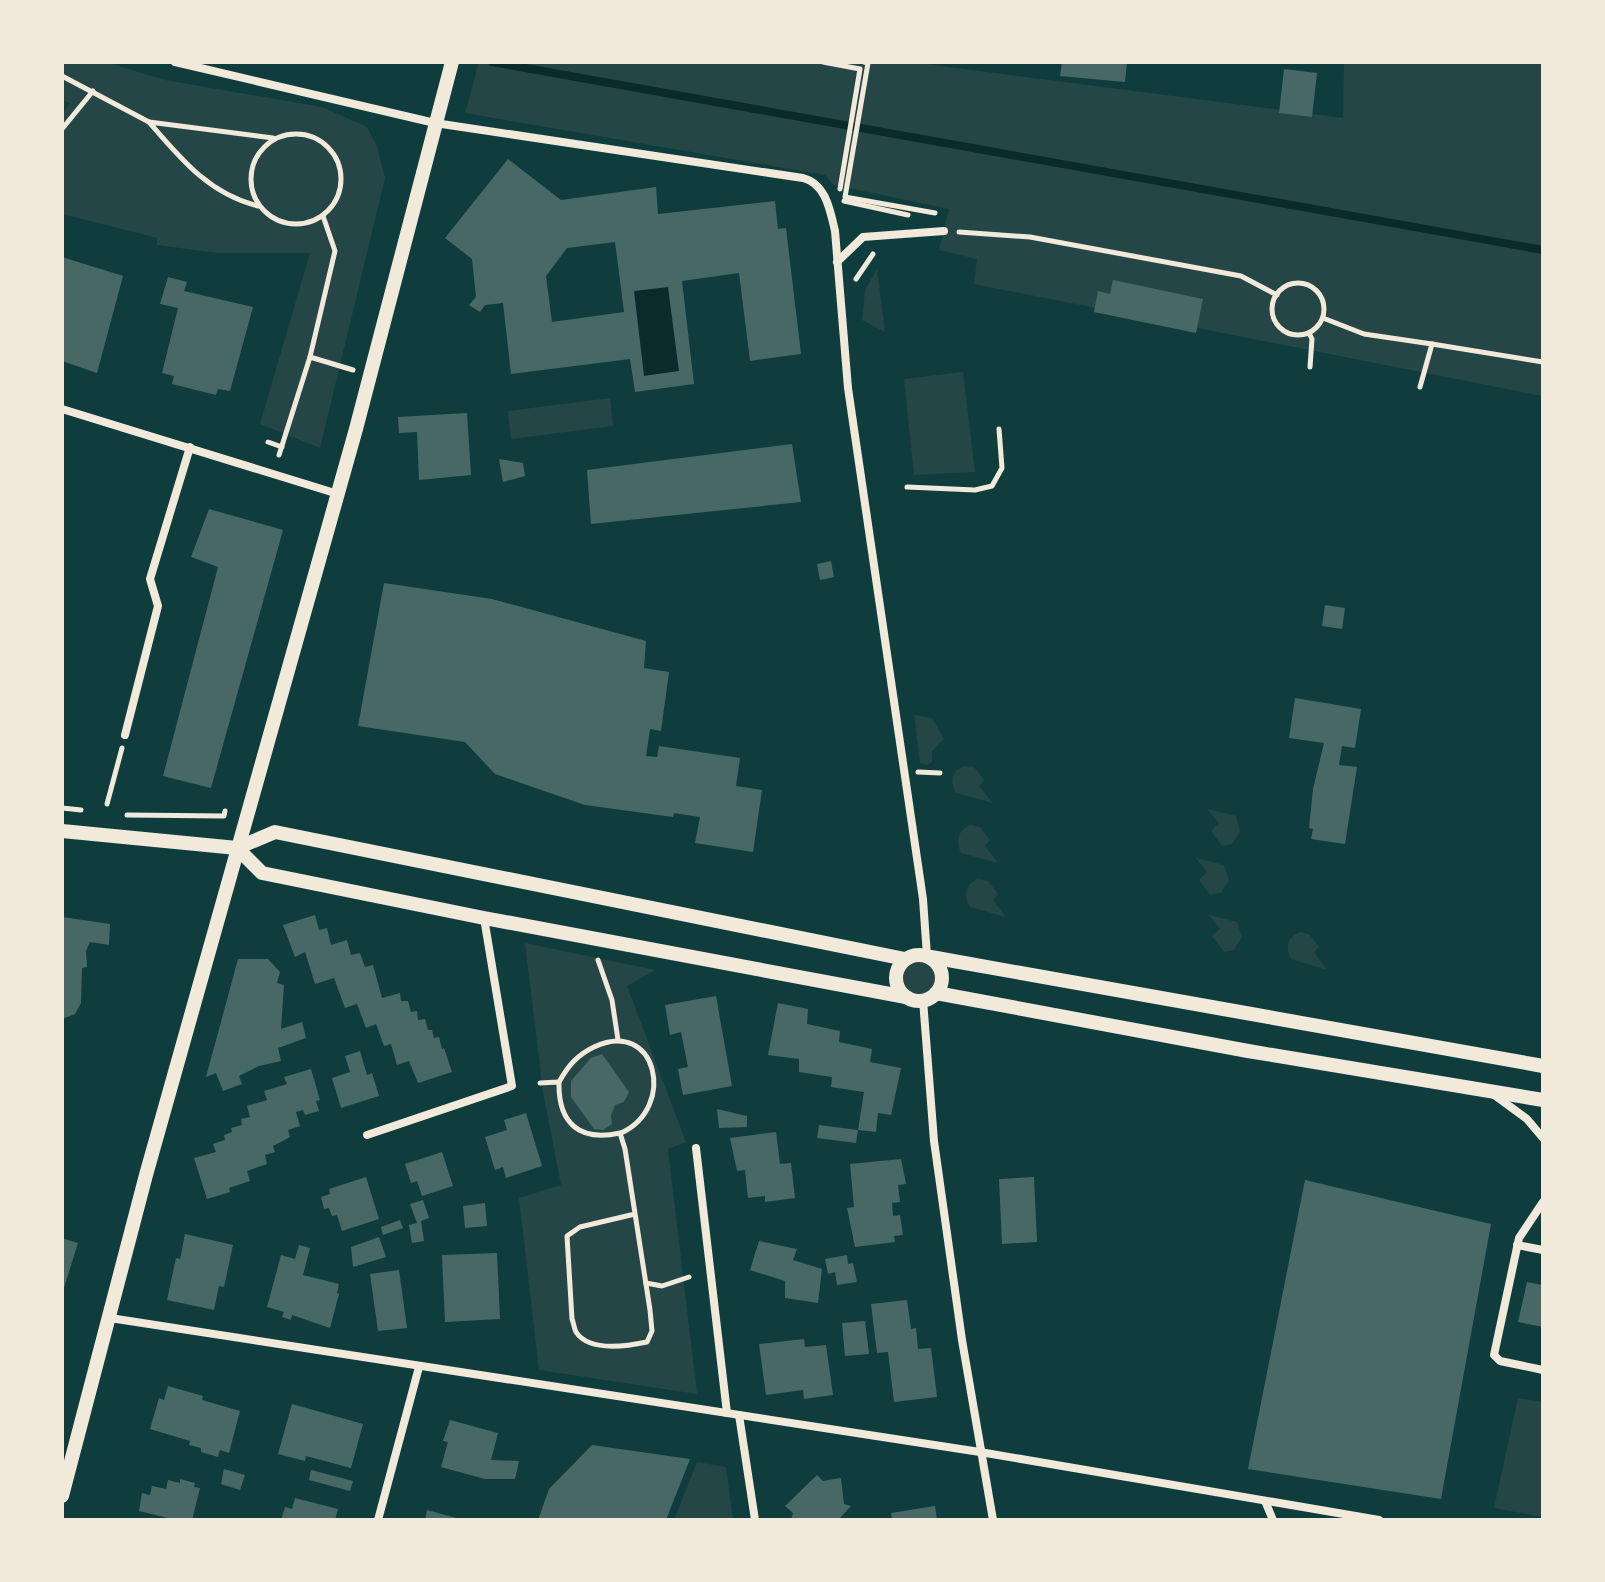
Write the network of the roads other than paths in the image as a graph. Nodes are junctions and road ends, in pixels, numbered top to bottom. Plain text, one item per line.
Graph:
1 (175, 62) edge
2 (452, 62) edge
3 (435, 123) junction
4 (944, 231) road end
5 (837, 262) junction
6 (62, 409) edge
7 (190, 447) junction
8 (338, 494) junction
9 (125, 735) road end
10 (62, 831) edge
11 (237, 848) junction
12 (484, 918) junction
13 (929, 957) junction
14 (905, 959) junction
15 (906, 997) junction
16 (930, 997) junction
17 (1543, 1066) edge
18 (1489, 1091) junction
19 (1543, 1100) edge
20 (367, 1135) dead end
21 (1543, 1138) edge
22 (696, 1148) dead end
23 (1543, 1202) edge
24 (1517, 1245) junction
25 (1543, 1250) edge
26 (110, 1318) junction
27 (419, 1367) junction
28 (1543, 1370) edge
29 (727, 1413) junction
30 (739, 1415) junction
31 (980, 1452) junction
32 (62, 1496) edge
33 (1265, 1501) junction
34 (378, 1520) edge
35 (755, 1520) edge
36 (993, 1520) edge
37 (1273, 1520) edge
38 (1379, 1520) edge

1 - 3 street
2 - 3 street
3 - 5 street
3 - 8 street
4 - 5 street
5 - 13 street
6 - 7 street
7 - 8 street
7 - 9 street
8 - 11 street
10 - 11 street
11 - 12 street
11 - 14 street
11 - 26 street
12 - 15 street
12 - 20 street
13 - 14 street
13 - 16 street
13 - 17 street
14 - 15 street
15 - 16 street
16 - 18 street
16 - 31 street
18 - 19 street
18 - 21 street
22 - 29 street
23 - 24 street
24 - 25 street
24 - 28 street
26 - 27 street
26 - 32 street
27 - 29 street
27 - 34 street
29 - 30 street
30 - 31 street
30 - 35 street
31 - 33 street
31 - 36 street
33 - 37 street
33 - 38 street

